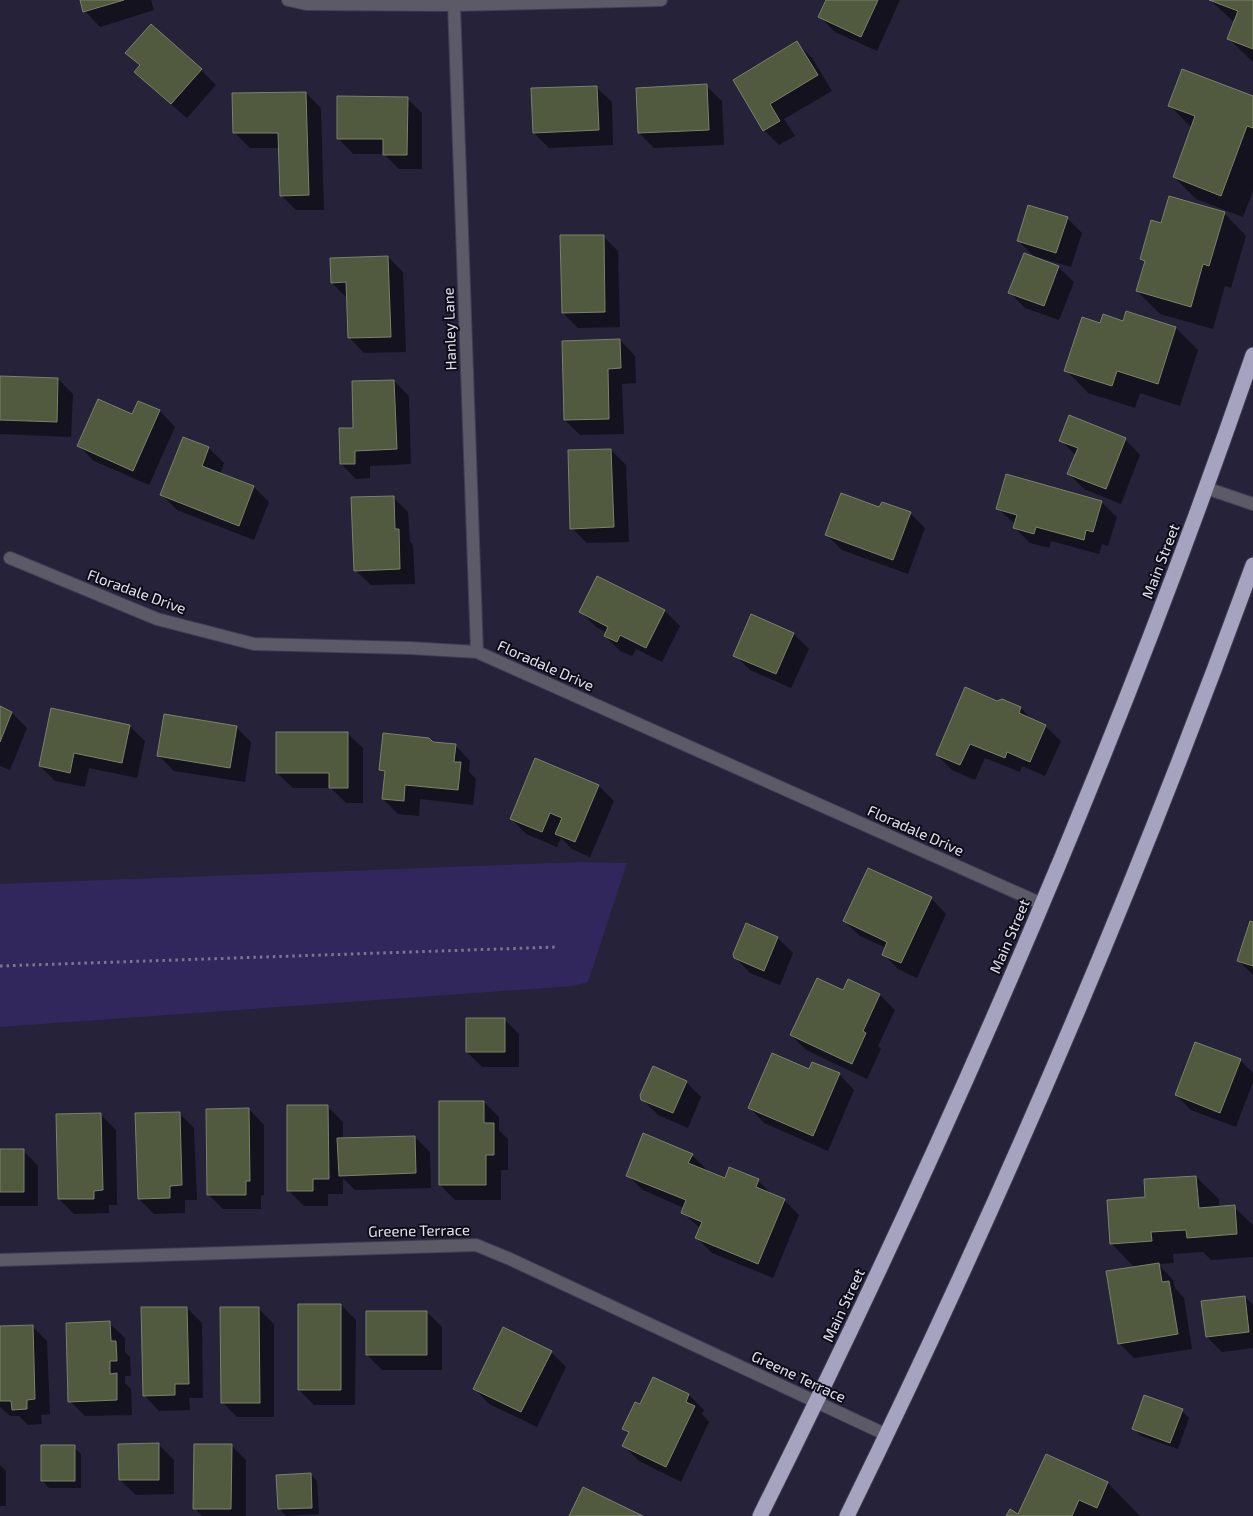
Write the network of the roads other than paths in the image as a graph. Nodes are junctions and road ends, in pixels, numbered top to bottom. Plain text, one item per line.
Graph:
1 (288, 0) edge
2 (661, 0) edge
3 (454, 5) junction
4 (1253, 355) edge
5 (1206, 488) junction
6 (1253, 504) edge
7 (10, 558) dead end
8 (1253, 565) edge
9 (477, 652) junction
10 (1042, 904) junction
11 (0, 1260) edge
12 (817, 1402) junction
13 (887, 1435) junction
14 (760, 1516) edge
15 (847, 1516) edge

1 - 3 street
2 - 3 street
3 - 9 street, Hanley Lane
4 - 5 highway, Main Street
5 - 6 street
5 - 10 highway, Main Street
7 - 9 street, Floradale Drive
8 - 13 highway
9 - 10 street, Floradale Drive
10 - 12 highway, Main Street
11 - 12 street, Greene Terrace
12 - 13 street, Greene Terrace
12 - 14 highway, Main Street
13 - 15 highway

